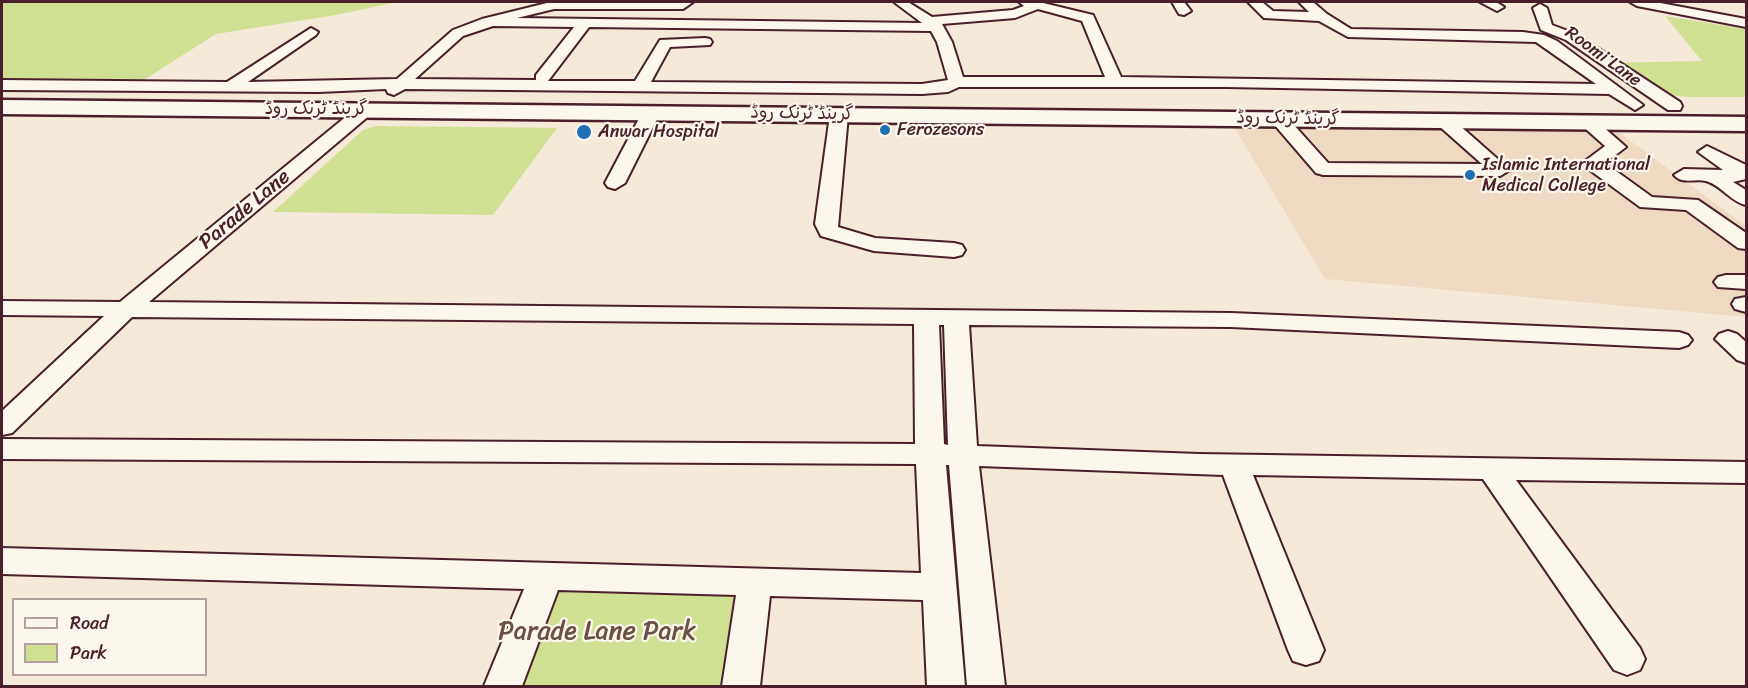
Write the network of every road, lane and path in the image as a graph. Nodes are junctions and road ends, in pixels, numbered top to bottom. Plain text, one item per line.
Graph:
1 (568, 2) edge
2 (686, 2) edge
3 (900, 2) edge
4 (1255, 2) edge
5 (1306, 2) edge
6 (1636, 2) edge
7 (1031, 3) edge
8 (552, 5) junction
9 (1734, 7) dead end
10 (1540, 8) dead end
11 (1322, 17) junction
12 (1718, 17) junction
13 (487, 22) junction
14 (585, 23) junction
15 (1746, 23) edge
16 (934, 24) junction
17 (311, 32) dead end
18 (720, 42) dead end
19 (542, 78) dead end
20 (956, 82) junction
21 (1115, 82) junction
22 (2, 86) edge
23 (231, 86) junction
24 (640, 86) junction
25 (1612, 89) junction
26 (394, 91) junction
27 (2, 93) edge
28 (1635, 105) junction
29 (1674, 106) junction
30 (1746, 106) edge
31 (2, 107) edge
32 (365, 110) junction
33 (651, 113) junction
34 (839, 115) junction
35 (1279, 119) junction
36 (1444, 121) junction
37 (1587, 122) junction
38 (1746, 124) edge
39 (1707, 152) dead end
40 (1742, 171) edge
41 (1684, 175) dead end
42 (1709, 175) junction
43 (615, 183) dead end
44 (1746, 199) edge
45 (1746, 243) edge
46 (954, 250) dead end
47 (2, 308) edge
48 (125, 310) junction
49 (941, 316) junction
50 (1679, 340) dead end
51 (1746, 340) edge
52 (1746, 355) edge
53 (2, 426) edge
54 (2, 449) edge
55 (930, 454) junction
56 (963, 455) junction
57 (1234, 465) junction
58 (1492, 469) junction
59 (1746, 473) edge
60 (2, 561) edge
61 (546, 576) junction
62 (755, 582) junction
63 (940, 587) junction
64 (1305, 650) dead end
65 (1627, 659) dead end
66 (503, 687) edge
67 (741, 687) edge
68 (946, 687) edge
69 (986, 687) edge

1 - 8 street
2 - 8 street
3 - 16 street
4 - 11 street
5 - 11 street, Roomi Lane
6 - 12 street
7 - 16 street
7 - 21 street
8 - 13 street
9 - 12 street
10 - 29 street
11 - 25 street, Roomi Lane
12 - 15 street
13 - 14 street
13 - 26 street
14 - 16 street
14 - 19 street
16 - 20 street
17 - 23 street
18 - 24 street
20 - 21 street
20 - 24 street
21 - 25 street
22 - 23 street
23 - 26 street
24 - 26 street
25 - 28 street, Roomi Lane
26 - 27 highway, گرینڈ ٹرنک روڈ
26 - 28 highway, گرینڈ ٹرنک روڈ
28 - 29 highway, گرینڈ ٹرنک روڈ
29 - 30 highway, گرینڈ ٹرنک روڈ
31 - 32 highway, گرینڈ ٹرنک روڈ
32 - 33 highway, گرینڈ ٹرنک روڈ
32 - 48 street, Parade Lane
33 - 34 highway, گرینڈ ٹرنک روڈ
33 - 43 street
34 - 35 highway, گرینڈ ٹرنک روڈ
34 - 46 street
35 - 36 highway, گرینڈ ٹرنک روڈ
35 - 36 street
36 - 37 highway, گرینڈ ٹرنک روڈ
37 - 38 highway, گرینڈ ٹرنک روڈ
37 - 45 street
39 - 40 street
40 - 42 street
41 - 42 street
42 - 44 street
47 - 48 street
48 - 49 street
48 - 53 street, Parade Lane
49 - 50 street
49 - 55 street
49 - 56 street
51 - 52 street
54 - 55 street
55 - 56 street
55 - 63 street
56 - 57 street
56 - 69 street
57 - 58 street
57 - 64 street
58 - 59 street
58 - 65 street
60 - 61 street
61 - 62 street
61 - 66 street
62 - 63 street
62 - 67 street
63 - 68 street

